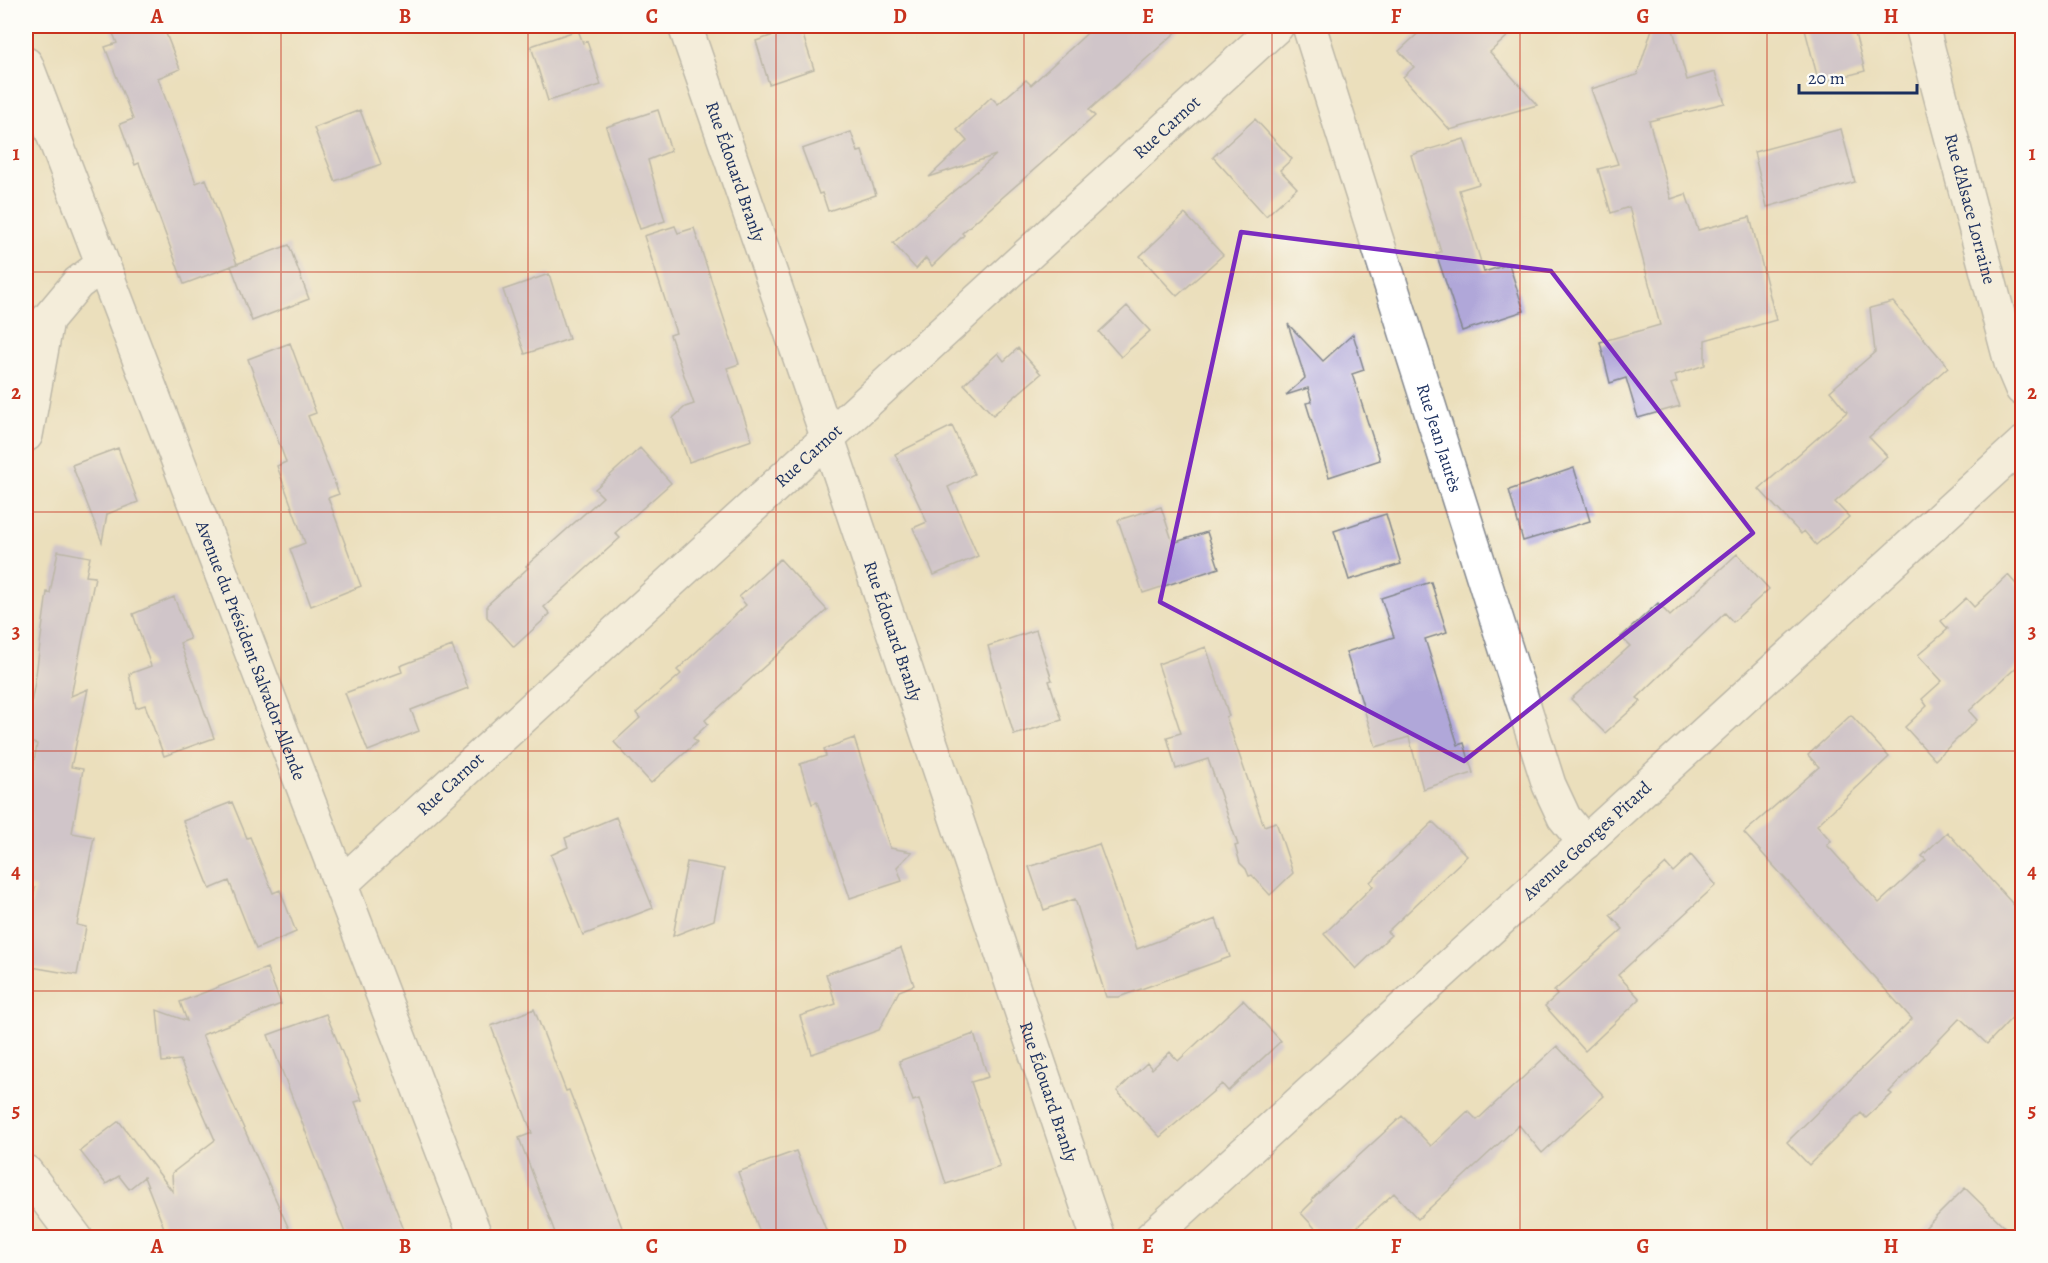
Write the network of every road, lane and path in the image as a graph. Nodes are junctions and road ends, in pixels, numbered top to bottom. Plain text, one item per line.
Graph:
1 (685, 26) edge
2 (1277, 26) edge
3 (1310, 26) edge
4 (1922, 26) edge
5 (26, 64) edge
6 (102, 265) junction
7 (2022, 389) edge
8 (26, 435) edge
9 (827, 436) junction
10 (2022, 444) edge
11 (1585, 843) junction
12 (341, 884) junction
13 (26, 1172) edge
14 (76, 1238) edge
15 (476, 1238) edge
16 (1098, 1238) edge
17 (1151, 1238) edge

1 - 9 street, Rue Édouard Branly
2 - 9 street, Rue Carnot
3 - 11 street, Rue Jean Jaurès
4 - 7 street, Rue d'Alsace Lorraine
5 - 6 street, Avenue du Président Salvador Allende
6 - 8 street
6 - 12 street, Avenue du Président Salvador Allende
9 - 12 street, Rue Carnot
9 - 16 street, Rue Édouard Branly
10 - 11 street, Avenue Georges Pitard
11 - 17 street, Avenue Georges Pitard
12 - 15 street, Avenue du Président Salvador Allende
13 - 14 street

